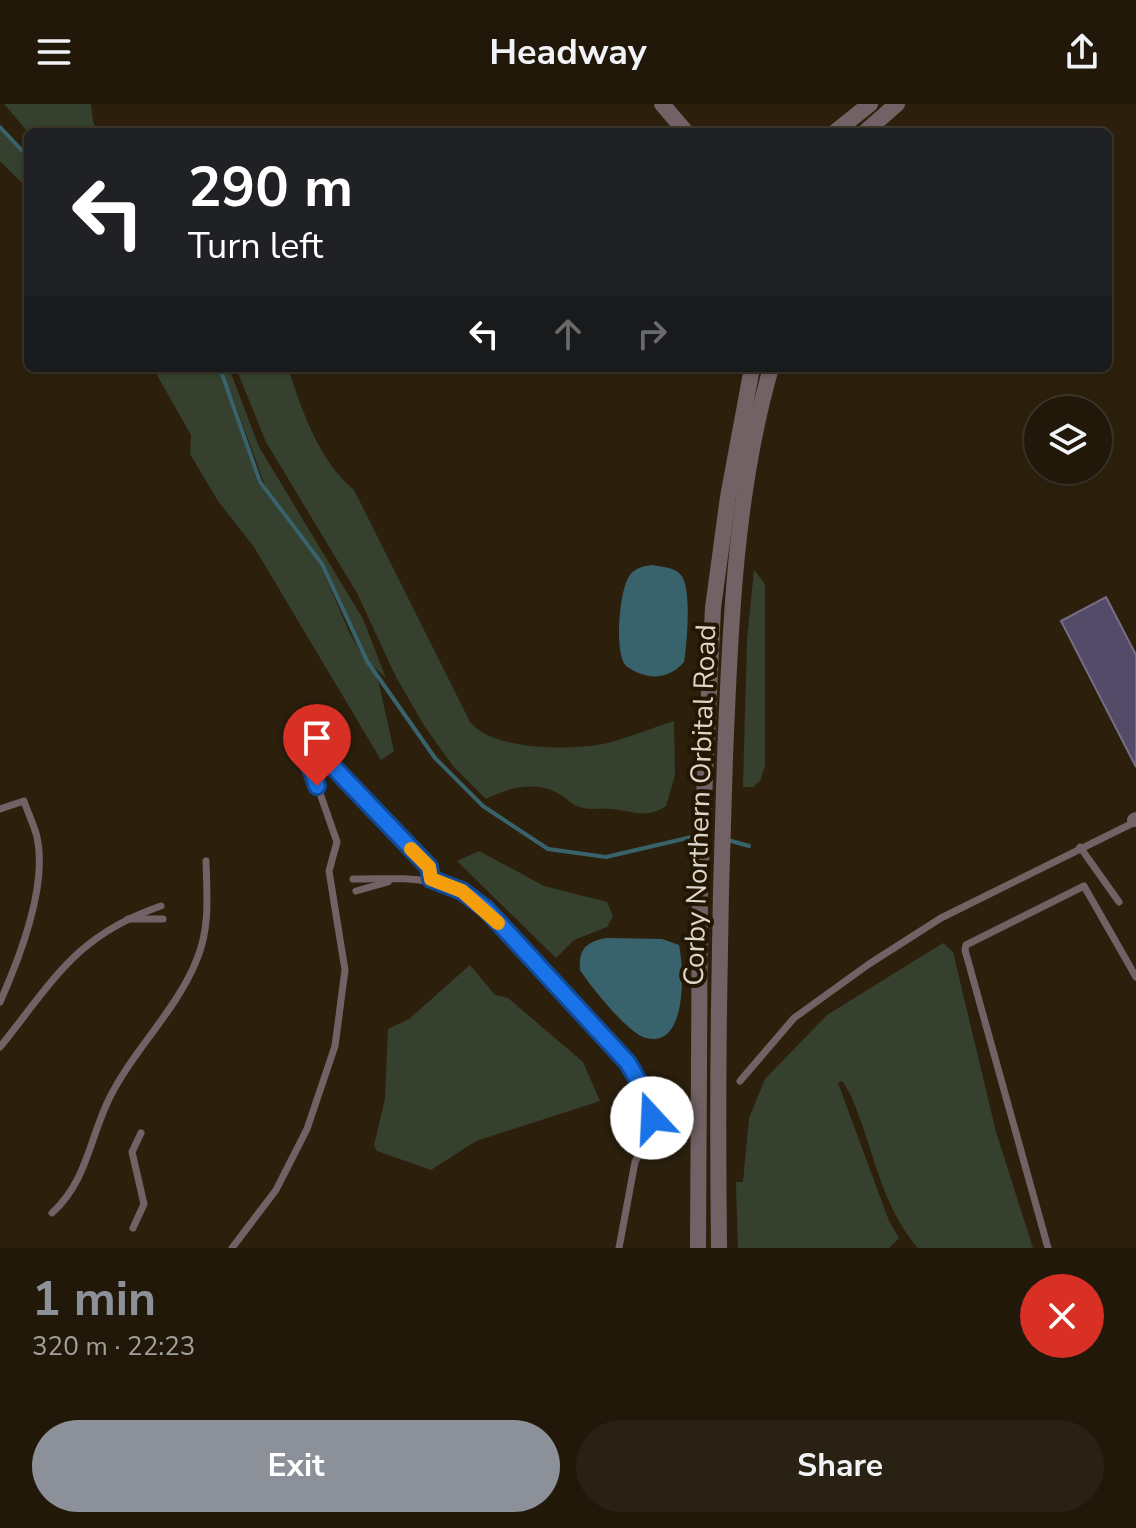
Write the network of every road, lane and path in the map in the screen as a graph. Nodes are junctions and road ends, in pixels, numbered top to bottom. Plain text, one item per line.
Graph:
1 (662, 104) edge
2 (870, 104) edge
3 (897, 104) edge
4 (683, 128) edge
5 (840, 128) edge
6 (870, 128) edge
7 (751, 372) edge
8 (770, 372) edge
9 (0, 809) edge
10 (1135, 821) edge
11 (1080, 847) junction
12 (206, 861) dead end
13 (353, 879) dead end
14 (397, 879) junction
15 (431, 879) junction
16 (356, 891) dead end
17 (1119, 902) dead end
18 (161, 906) dead end
19 (122, 919) junction
20 (163, 919) dead end
21 (1136, 977) edge
22 (0, 1002) edge
23 (0, 1047) edge
24 (740, 1081) dead end
25 (699, 1117) junction
26 (652, 1118) junction
27 (141, 1133) dead end
28 (52, 1213) dead end
29 (133, 1228) dead end
30 (232, 1248) edge
31 (619, 1248) edge
32 (698, 1248) edge
33 (719, 1248) edge
34 (1048, 1248) edge

1 - 4 street
2 - 5 street
3 - 6 street
7 - 25 street, Corby Northern Orbital Road
8 - 33 street, Corby Northern Orbital Road
9 - 22 lane
10 - 11 lane
11 - 17 lane
11 - 24 lane
12 - 28 lane
13 - 14 lane
14 - 15 lane
14 - 16 lane
15 - 26 lane
15 - 30 lane
18 - 19 lane
19 - 20 lane
19 - 23 lane
21 - 34 lane
25 - 26 lane
25 - 32 street, Corby Northern Orbital Road
26 - 31 lane
27 - 29 lane

